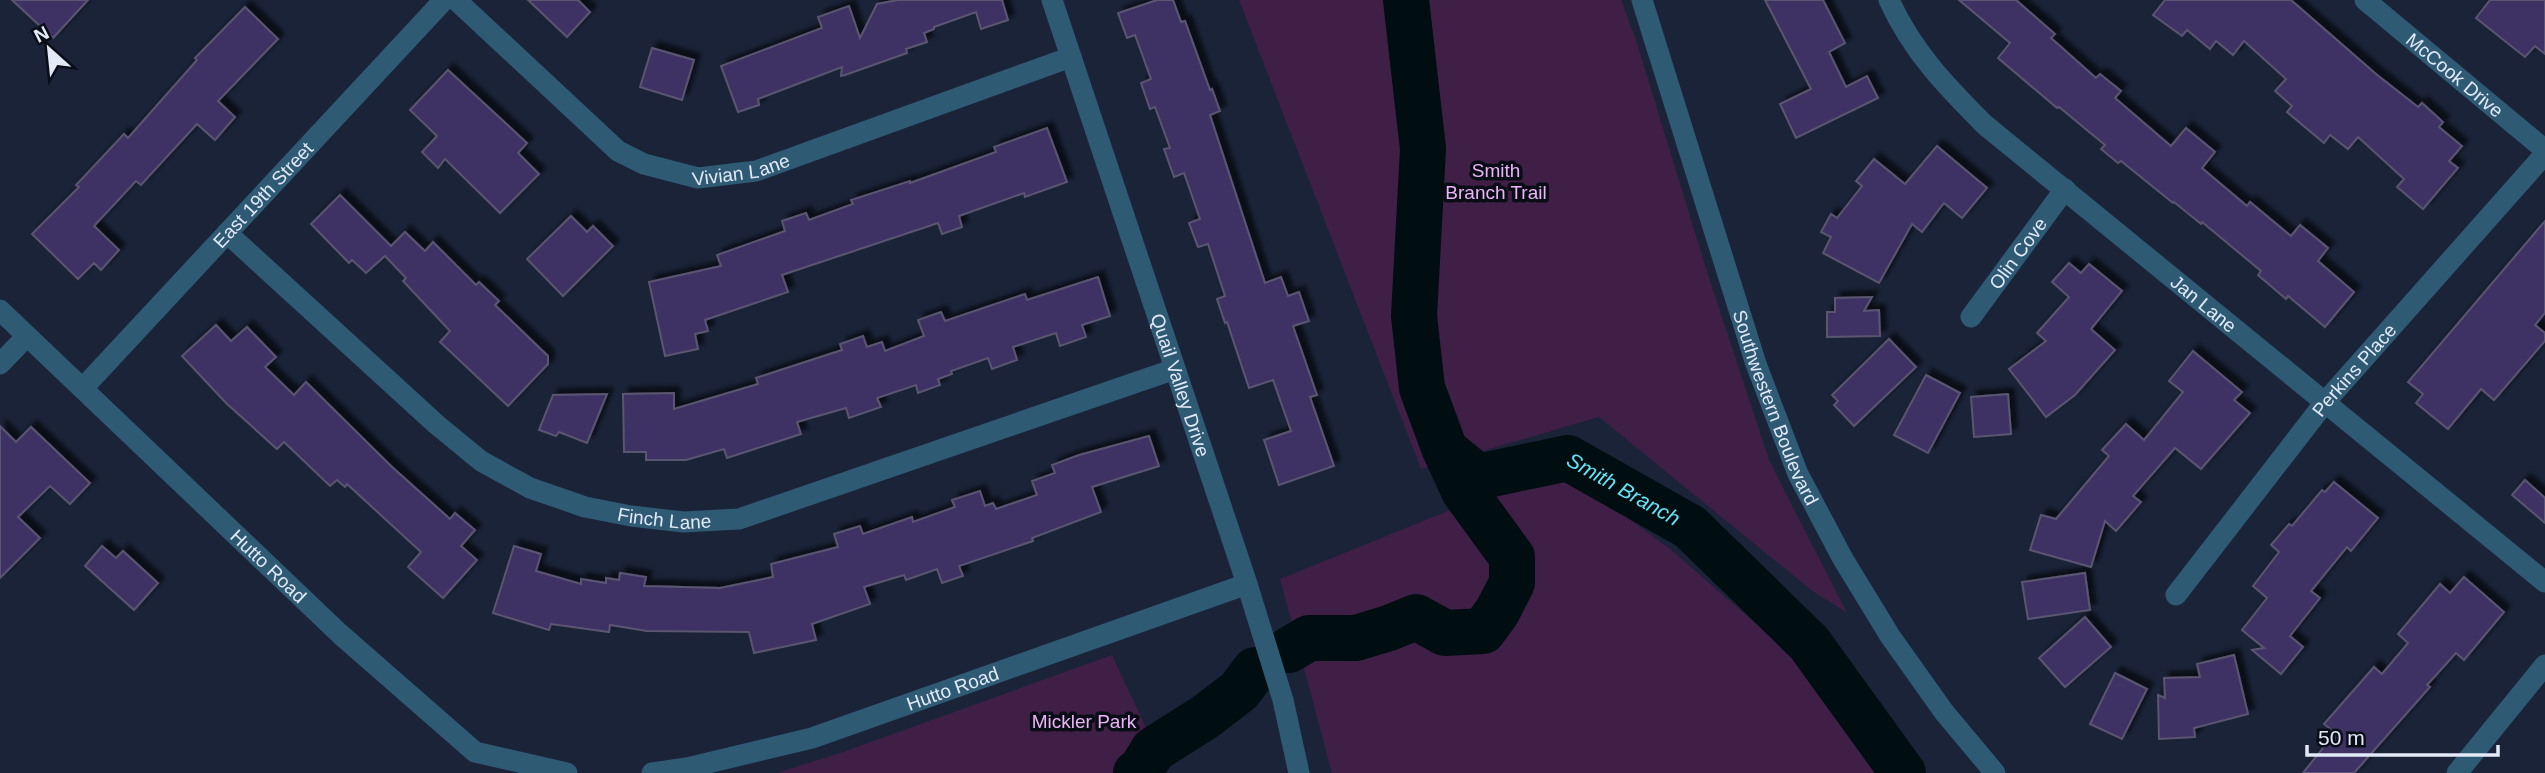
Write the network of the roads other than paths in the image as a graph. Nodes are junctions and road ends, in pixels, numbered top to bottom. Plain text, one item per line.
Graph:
1 (444, 0) edge
2 (456, 0) edge
3 (1052, 0) edge
4 (1642, 0) edge
5 (1889, 0) edge
6 (2365, 0) edge
7 (1071, 57) junction
8 (2545, 152) edge
9 (2065, 189) junction
10 (227, 233) junction
11 (0, 310) edge
12 (1971, 317) dead end
13 (27, 336) junction
14 (0, 364) edge
15 (1175, 369) junction
16 (83, 388) junction
17 (2326, 401) junction
18 (2545, 582) edge
19 (1247, 584) junction
20 (2175, 595) dead end
21 (2545, 665) edge
22 (567, 773) edge
23 (652, 773) edge
24 (1299, 773) edge
25 (1994, 773) edge
26 (2457, 773) edge

1 - 10 street, East 19th Street
2 - 7 street, Vivian Lane
3 - 7 street, Quail Valley Drive
4 - 25 street, Southwestern Boulevard
5 - 9 street, Jan Lane
6 - 8 street, McCook Drive
7 - 15 street, Quail Valley Drive
8 - 17 street, Perkins Place
9 - 12 street, Olin Cove
9 - 17 street, Jan Lane
10 - 15 street, Finch Lane
10 - 16 street, East 19th Street
11 - 13 street, Hutto Road
13 - 14 street
13 - 16 street, Hutto Road
15 - 19 street, Quail Valley Drive
16 - 22 street, Hutto Road
17 - 18 street, Jan Lane
17 - 20 street, Perkins Place
19 - 23 street, Hutto Road
19 - 24 street, Quail Valley Drive
21 - 26 street

